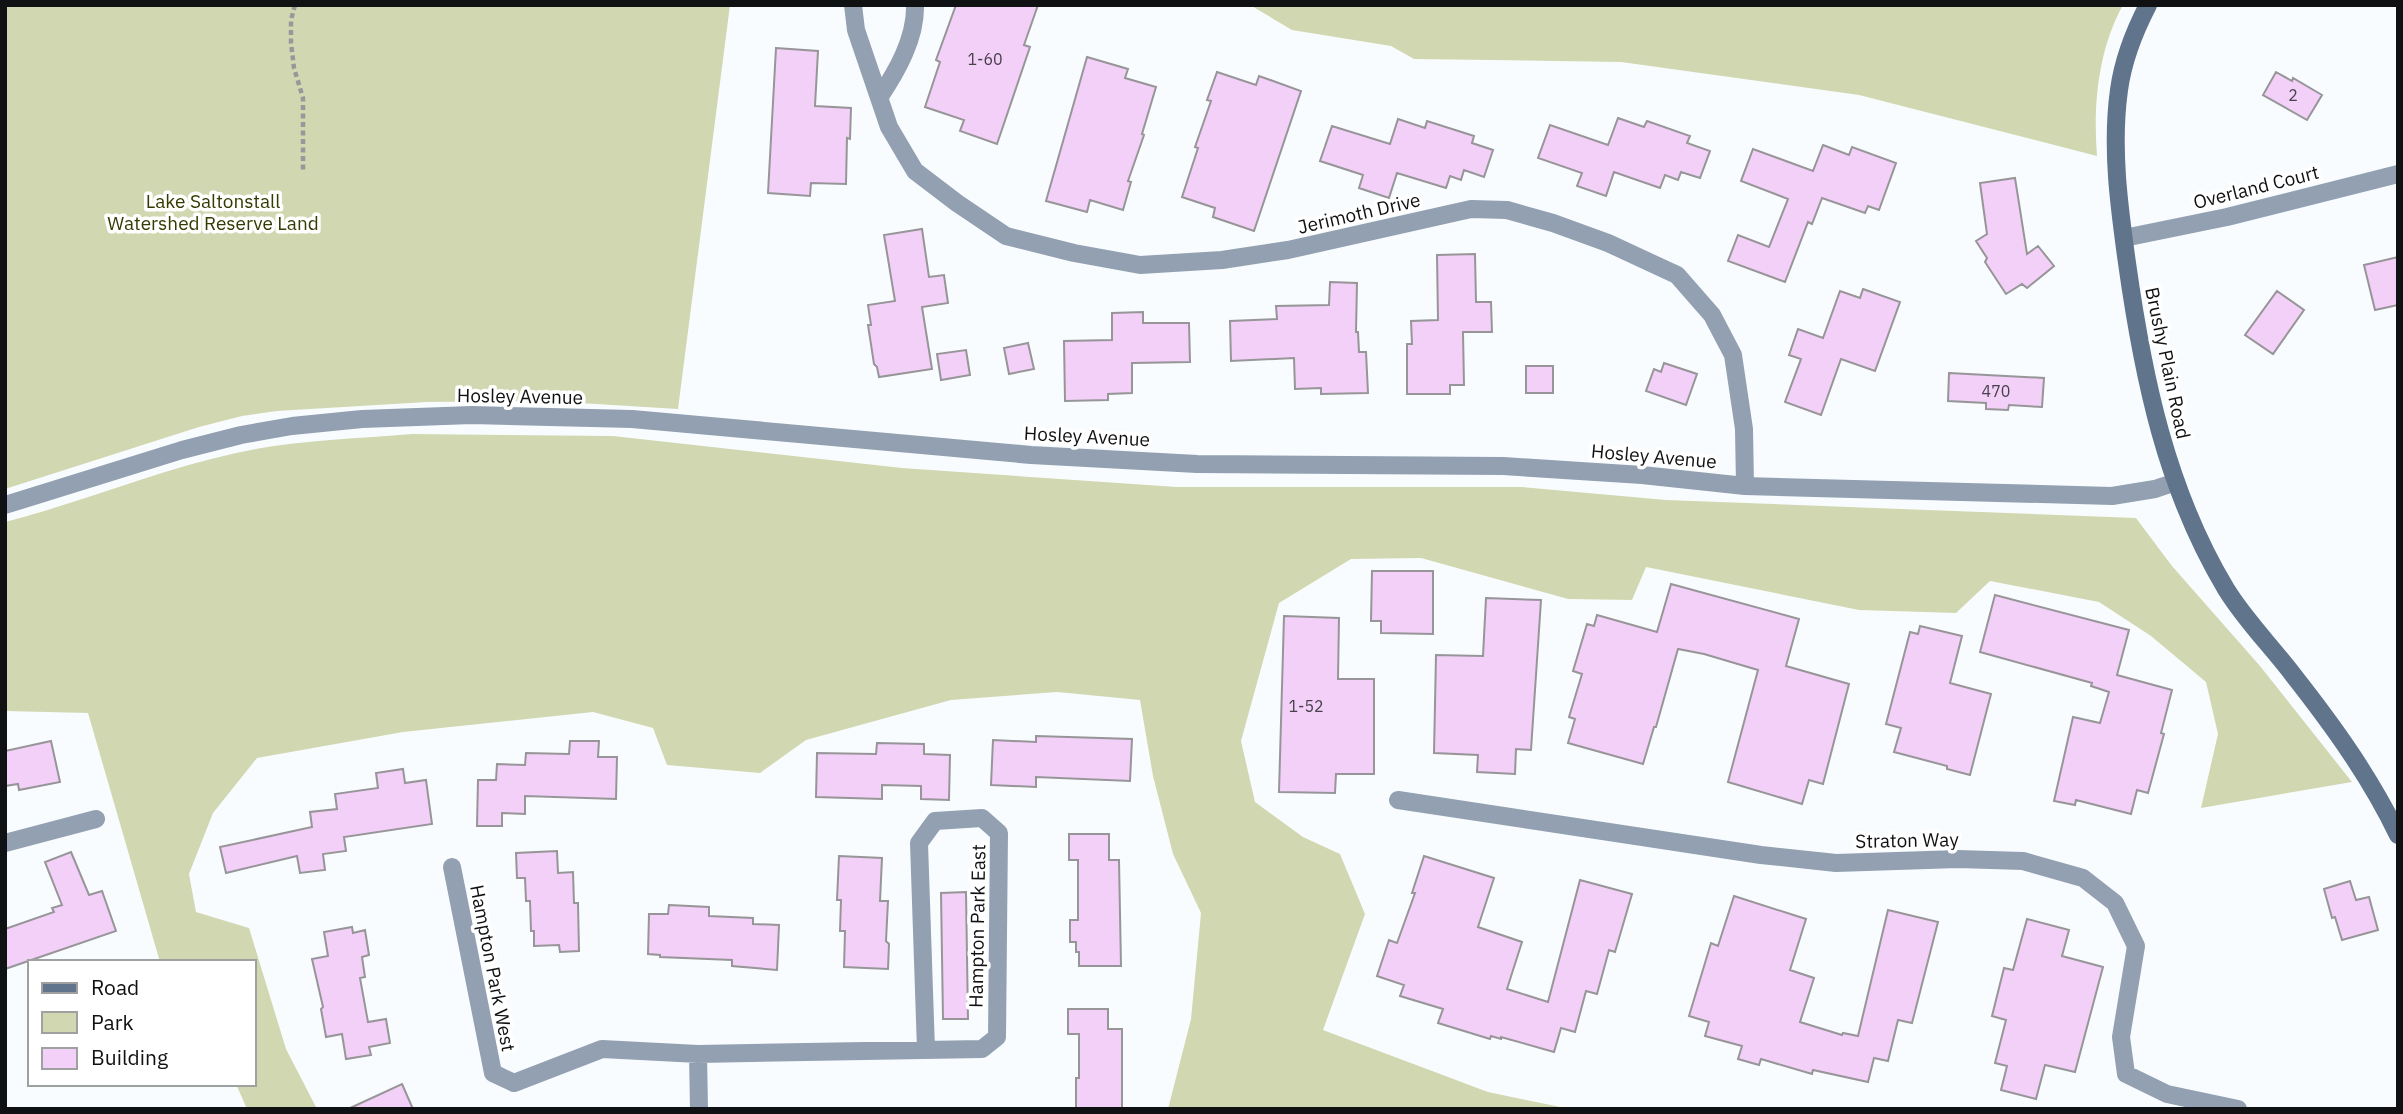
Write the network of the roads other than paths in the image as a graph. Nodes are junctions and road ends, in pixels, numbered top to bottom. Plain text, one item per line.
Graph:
1 (853, 5) edge
2 (915, 5) edge
3 (2148, 5) edge
4 (879, 98) junction
5 (2398, 174) edge
6 (2124, 237) junction
7 (2176, 482) junction
8 (1745, 486) junction
9 (5, 505) edge
10 (1398, 800) dead end
11 (96, 819) dead end
12 (2398, 835) edge
13 (5, 843) edge
14 (452, 867) dead end
15 (926, 1050) junction
16 (698, 1054) junction
17 (699, 1109) edge
18 (2238, 1109) edge

1 - 4 street, Jerimoth Drive
2 - 4 street
3 - 6 main road, Brushy Plain Road
4 - 8 street, Jerimoth Drive
5 - 6 street, Overland Court
6 - 7 main road, Brushy Plain Road
7 - 8 street, Hosley Avenue
7 - 12 main road, Brushy Plain Road
8 - 9 street, Hosley Avenue
10 - 18 street, Straton Way
11 - 13 street
14 - 16 street, Hampton Park West
15 - 15 street, Hampton Park East
15 - 16 street, Hampton Park East
16 - 17 street

